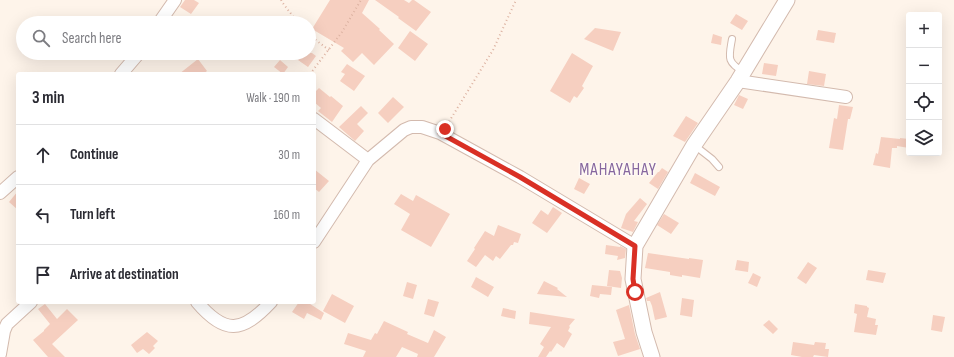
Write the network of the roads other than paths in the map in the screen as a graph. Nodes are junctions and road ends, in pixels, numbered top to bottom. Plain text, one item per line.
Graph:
1 (175, 0) edge
2 (787, 0) edge
3 (164, 16) edge
4 (732, 39) dead end
5 (133, 60) edge
6 (123, 72) edge
7 (741, 76) junction
8 (846, 97) dead end
9 (316, 121) edge
10 (694, 145) junction
11 (368, 160) junction
12 (719, 167) dead end
13 (16, 179) edge
14 (0, 193) edge
15 (316, 239) edge
16 (635, 246) junction
17 (29, 304) edge
18 (199, 304) edge
19 (269, 304) edge
20 (0, 354) edge
21 (652, 357) edge

1 - 3 street
2 - 7 street
4 - 7 lane
5 - 6 street
7 - 8 street
7 - 10 street
9 - 11 street
10 - 12 lane
10 - 16 street
11 - 15 street
11 - 16 street
13 - 14 street
16 - 21 street
17 - 20 street
18 - 19 street

